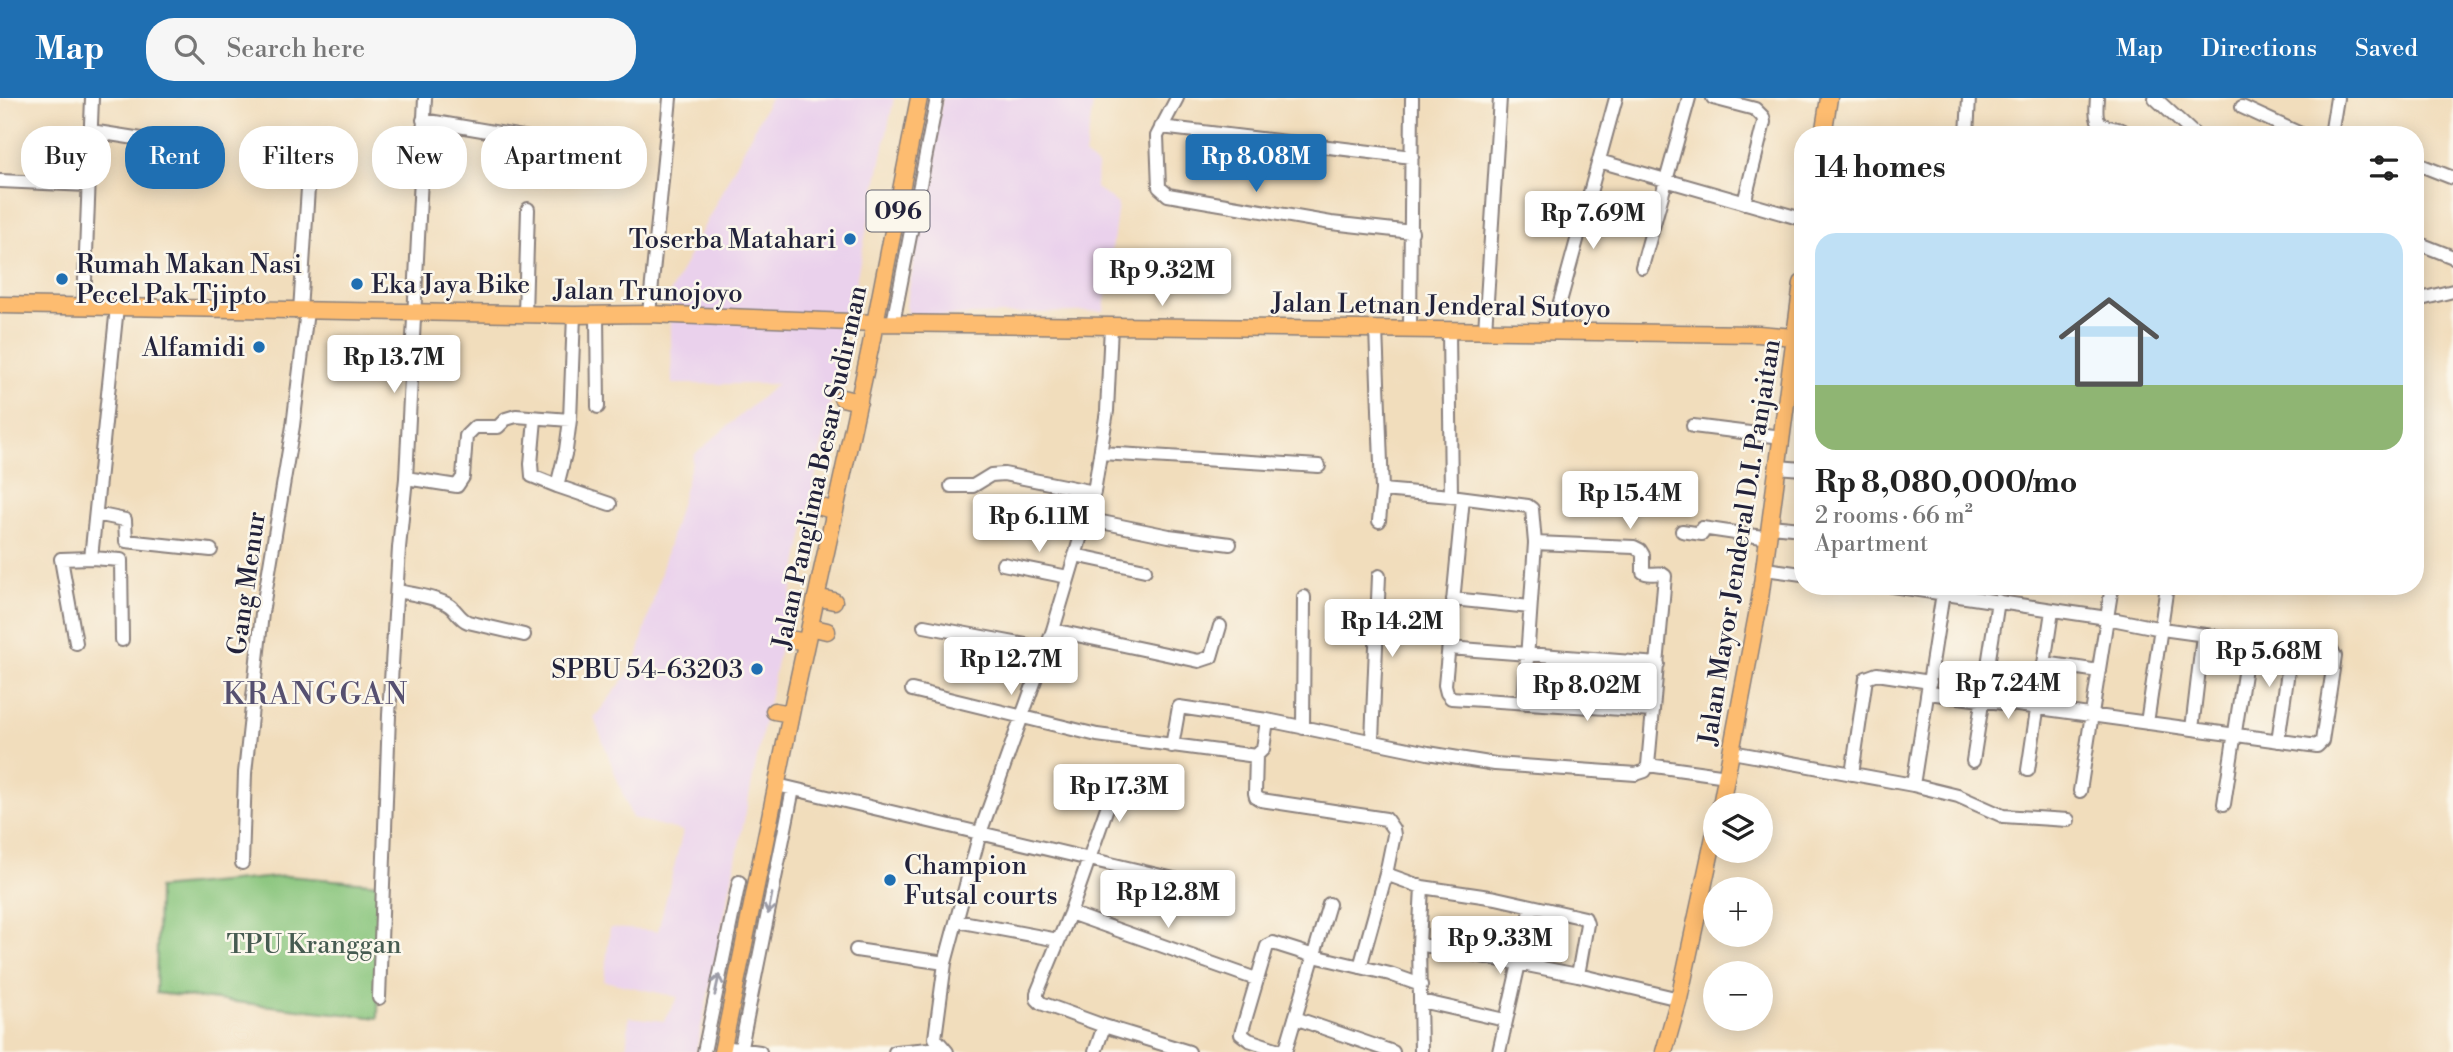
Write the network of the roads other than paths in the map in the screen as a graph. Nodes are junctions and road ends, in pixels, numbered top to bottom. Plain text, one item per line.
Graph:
1 (92, 98) edge
2 (425, 98) edge
3 (670, 98) edge
4 (919, 98) edge
5 (937, 98) edge
6 (1177, 98) edge
7 (1412, 98) edge
8 (1500, 98) edge
9 (1616, 98) edge
10 (1689, 98) edge
11 (1713, 98) edge
12 (1829, 98) edge
13 (1969, 98) edge
14 (2097, 98) edge
15 (2155, 98) edge
16 (2337, 98) edge
17 (2242, 107) dead end
18 (423, 120) junction
19 (91, 126) edge
20 (1824, 126) edge
21 (1967, 126) edge
22 (2102, 126) edge
23 (2185, 126) edge
24 (2281, 126) edge
25 (2335, 126) edge
26 (1161, 127) junction
27 (481, 130) edge
28 (1412, 157) junction
29 (1599, 161) junction
30 (2424, 167) edge
31 (2453, 178) edge
32 (1667, 180) junction
33 (0, 181) edge
34 (21, 182) edge
35 (88, 189) edge
36 (308, 189) edge
37 (1744, 202) junction
38 (528, 209) dead end
39 (1794, 217) edge
40 (1412, 232) junction
41 (2424, 246) edge
42 (2453, 257) edge
43 (1642, 267) dead end
44 (2453, 291) edge
45 (2425, 298) dead end
46 (0, 305) edge
47 (84, 305) junction
48 (117, 307) junction
49 (303, 311) junction
50 (413, 313) junction
51 (525, 314) junction
52 (649, 314) junction
53 (574, 315) junction
54 (597, 315) junction
55 (876, 323) junction
56 (893, 323) junction
57 (1111, 326) junction
58 (1376, 329) junction
59 (1410, 330) junction
60 (1449, 330) junction
61 (1485, 331) junction
62 (1552, 331) junction
63 (1794, 332) edge
64 (1794, 383) edge
65 (842, 398) dead end
66 (598, 407) dead end
67 (858, 407) junction
68 (874, 415) dead end
69 (535, 419) junction
70 (570, 420) junction
71 (1693, 426) dead end
72 (1782, 437) junction
73 (1101, 453) junction
74 (1319, 466) dead end
75 (1778, 467) junction
76 (1794, 468) edge
77 (406, 478) junction
78 (557, 486) junction
79 (951, 486) dead end
80 (1382, 490) junction
81 (1094, 492) junction
82 (1457, 497) junction
83 (610, 504) dead end
84 (818, 506) dead end
85 (835, 511) junction
86 (96, 514) junction
87 (1087, 519) junction
88 (1380, 521) dead end
89 (1794, 530) edge
90 (1682, 531) dead end
91 (1769, 532) junction
92 (1535, 543) junction
93 (1230, 544) dead end
94 (211, 550) dead end
95 (1075, 555) junction
96 (91, 558) junction
97 (1003, 564) dead end
98 (1765, 569) junction
99 (1145, 570) dead end
100 (1794, 573) edge
101 (1379, 576) dead end
102 (1068, 577) junction
103 (397, 591) junction
104 (1943, 595) edge
105 (1957, 595) edge
106 (2111, 595) edge
107 (2166, 595) edge
108 (816, 597) junction
109 (1304, 597) dead end
110 (1453, 599) junction
111 (834, 601) dead end
112 (1998, 601) junction
113 (1530, 607) junction
114 (2052, 611) junction
115 (2107, 618) junction
116 (924, 626) dead end
117 (1220, 626) dead end
118 (2162, 629) junction
119 (1053, 630) junction
120 (827, 631) dead end
121 (524, 635) dead end
122 (808, 635) junction
123 (2203, 635) junction
124 (789, 639) dead end
125 (122, 640) dead end
126 (2249, 641) junction
127 (76, 642) dead end
128 (2292, 643) junction
129 (1449, 648) junction
130 (1046, 649) junction
131 (1527, 655) junction
132 (2044, 663) junction
133 (1658, 664) junction
134 (2099, 671) junction
135 (1929, 687) junction
136 (912, 690) dead end
137 (1983, 700) junction
138 (1524, 702) junction
139 (2037, 708) junction
140 (774, 711) dead end
141 (1653, 711) junction
142 (791, 715) junction
143 (2092, 716) junction
144 (1021, 718) junction
145 (1267, 720) junction
146 (2147, 723) junction
147 (1303, 728) junction
148 (2192, 729) junction
149 (2235, 734) junction
150 (1371, 740) junction
151 (2278, 741) junction
152 (1172, 746) junction
153 (1732, 752) junction
154 (1256, 756) junction
155 (1973, 761) dead end
156 (1648, 765) junction
157 (2028, 770) dead end
158 (1852, 774) junction
159 (1727, 776) junction
160 (1117, 779) dead end
161 (776, 785) junction
162 (1913, 785) junction
163 (793, 789) junction
164 (2080, 792) dead end
165 (1723, 793) edge
166 (2224, 804) dead end
167 (2068, 820) dead end
168 (980, 833) junction
169 (762, 858) junction
170 (1089, 859) junction
171 (779, 862) junction
172 (242, 863) dead end
173 (1386, 874) junction
174 (738, 882) dead end
175 (1422, 887) junction
176 (1212, 888) dead end
177 (1329, 904) dead end
178 (1532, 905) junction
179 (1069, 913) junction
180 (1703, 915) edge
181 (957, 921) junction
182 (1059, 940) junction
183 (1419, 944) junction
184 (856, 950) dead end
185 (1314, 957) junction
186 (945, 964) junction
187 (1520, 964) junction
188 (1360, 967) junction
189 (1578, 975) junction
190 (1256, 979) junction
191 (1421, 985) junction
192 (379, 998) dead end
193 (1679, 999) junction
194 (1421, 1001) junction
195 (1295, 1018) junction
196 (1505, 1020) junction
197 (1104, 1026) junction
198 (723, 1050) edge
199 (944, 1050) edge
200 (741, 1051) edge
201 (704, 1052) edge
202 (760, 1052) edge
203 (895, 1052) edge
204 (1096, 1052) edge
205 (1189, 1052) edge
206 (1285, 1052) edge
207 (1393, 1052) edge
208 (1421, 1052) edge
209 (1499, 1052) edge
210 (1664, 1052) edge

1 - 19 street
2 - 18 street
3 - 52 street
4 - 55 main road, Jalan Panglima Besar Sudirman / 096
5 - 56 street
6 - 26 street
7 - 28 street
8 - 61 street
9 - 29 street
10 - 32 street
11 - 37 street
12 - 20 main road
13 - 21 street
14 - 22 street
15 - 23 street
16 - 25 street
17 - 24 street
18 - 27 street
18 - 50 street
26 - 28 street
26 - 40 street
28 - 40 street
29 - 32 street
29 - 62 street
30 - 31 street
32 - 37 street
32 - 43 street
33 - 34 street
35 - 47 street
36 - 49 street, Gang Menur
37 - 39 street
38 - 51 street
40 - 59 street
41 - 42 street
44 - 45 street
46 - 47 main road, Jalan Trunojoyo
47 - 48 main road, Jalan Trunojoyo
48 - 49 main road, Jalan Trunojoyo
48 - 86 street
49 - 50 main road, Jalan Trunojoyo
49 - 172 street, Gang Menur
50 - 51 main road, Jalan Trunojoyo
50 - 77 street
51 - 53 main road, Jalan Trunojoyo
52 - 54 main road, Jalan Trunojoyo
52 - 55 main road, Jalan Trunojoyo
53 - 54 main road, Jalan Trunojoyo
53 - 70 street
54 - 66 street
55 - 56 main road, Jalan Letnan Jenderal Sutoyo
55 - 67 main road, Jalan Panglima Besar Sudirman / 096
56 - 57 main road, Jalan Letnan Jenderal Sutoyo
57 - 58 main road, Jalan Letnan Jenderal Sutoyo
57 - 73 street
58 - 59 main road, Jalan Letnan Jenderal Sutoyo
58 - 80 street
59 - 60 main road, Jalan Letnan Jenderal Sutoyo
60 - 61 main road, Jalan Letnan Jenderal Sutoyo
60 - 82 street
61 - 62 main road, Jalan Letnan Jenderal Sutoyo
62 - 63 main road, Jalan Letnan Jenderal Sutoyo
64 - 72 main road, Jalan Mayor Jenderal D.I. Panjaitan
65 - 67 main road
67 - 68 main road
67 - 85 main road, Jalan Panglima Besar Sudirman / 096
69 - 70 street
69 - 77 street
69 - 78 street
70 - 78 street
71 - 72 street
72 - 75 main road, Jalan Mayor Jenderal D.I. Panjaitan
73 - 74 street
73 - 81 street
75 - 76 street
75 - 91 main road, Jalan Mayor Jenderal D.I. Panjaitan
77 - 103 street
78 - 83 street
79 - 81 street
80 - 82 street
80 - 88 street
81 - 87 street
82 - 92 street
82 - 110 street
84 - 85 main road
85 - 108 main road, Jalan Panglima Besar Sudirman / 096
86 - 94 street
86 - 96 street
87 - 93 street
87 - 95 street
89 - 91 street
90 - 91 street
91 - 98 main road, Jalan Mayor Jenderal D.I. Panjaitan
92 - 113 street
92 - 133 street
95 - 99 street
95 - 102 street
96 - 125 street
96 - 127 street
97 - 102 street
98 - 100 street
98 - 153 main road, Jalan Mayor Jenderal D.I. Panjaitan
101 - 150 street
102 - 119 street
103 - 121 street
103 - 192 street
104 - 135 street
105 - 112 street
106 - 115 street
107 - 118 street
108 - 111 main road
108 - 122 main road, Jalan Panglima Besar Sudirman / 096
109 - 147 street
110 - 113 street
110 - 129 street
112 - 114 street
112 - 137 street
113 - 131 street
114 - 115 street
114 - 132 street
115 - 118 street
115 - 134 street
116 - 130 street
117 - 119 street
118 - 123 street
118 - 146 street
119 - 130 street
120 - 122 main road
122 - 124 main road
122 - 142 main road, Jalan Panglima Besar Sudirman / 096
123 - 126 street
123 - 148 street
126 - 128 street
126 - 149 street
128 - 151 street
128 - 151 street
129 - 131 street
129 - 138 street
130 - 144 street
131 - 133 street
131 - 138 street
132 - 134 street
132 - 139 street
133 - 141 street
134 - 143 street
135 - 137 street
135 - 158 street
135 - 162 street
136 - 144 street
137 - 139 street
137 - 155 street
138 - 141 street
139 - 143 street
139 - 157 street
140 - 142 main road
141 - 156 street
142 - 161 main road, Jalan Panglima Besar Sudirman / 096
143 - 146 street
143 - 164 street
144 - 152 street
144 - 168 street
145 - 147 street
145 - 152 street
145 - 154 street
146 - 148 street
147 - 150 street
148 - 149 street
149 - 151 street
149 - 166 street
150 - 156 street
152 - 154 street
153 - 158 street
153 - 159 main road, Jalan Mayor Jenderal D.I. Panjaitan
154 - 173 street
156 - 159 street
158 - 162 street
159 - 165 main road, Jalan Mayor Jenderal D.I. Panjaitan
160 - 170 street
161 - 163 street
161 - 169 main road, Jalan Panglima Besar Sudirman / 096
162 - 167 street
163 - 168 street
163 - 171 street
168 - 170 street
168 - 181 street
169 - 171 main road
169 - 198 main road, Jalan Panglima Besar Sudirman / 096
170 - 176 street
170 - 179 street
171 -> 200 street
173 - 175 street
173 - 188 street
201 -> 174 street
175 - 178 street
175 - 183 street
177 - 185 street
178 - 187 street
178 - 189 street
179 - 182 street
179 - 190 street
180 - 193 main road
181 - 182 street
181 - 186 street
182 - 197 street
183 - 187 street
183 - 191 street
184 - 186 street
185 - 188 street
185 - 190 street
185 - 195 street
186 - 199 street
187 - 189 street
187 - 196 street
188 - 191 street
189 - 193 street
190 - 206 street
191 - 194 street
193 - 210 main road
194 - 196 street
194 - 208 street
195 - 206 street
195 - 207 street
196 - 209 street
197 - 204 street
197 - 205 street
198 - 200 street
199 - 203 street
200 - 202 street

